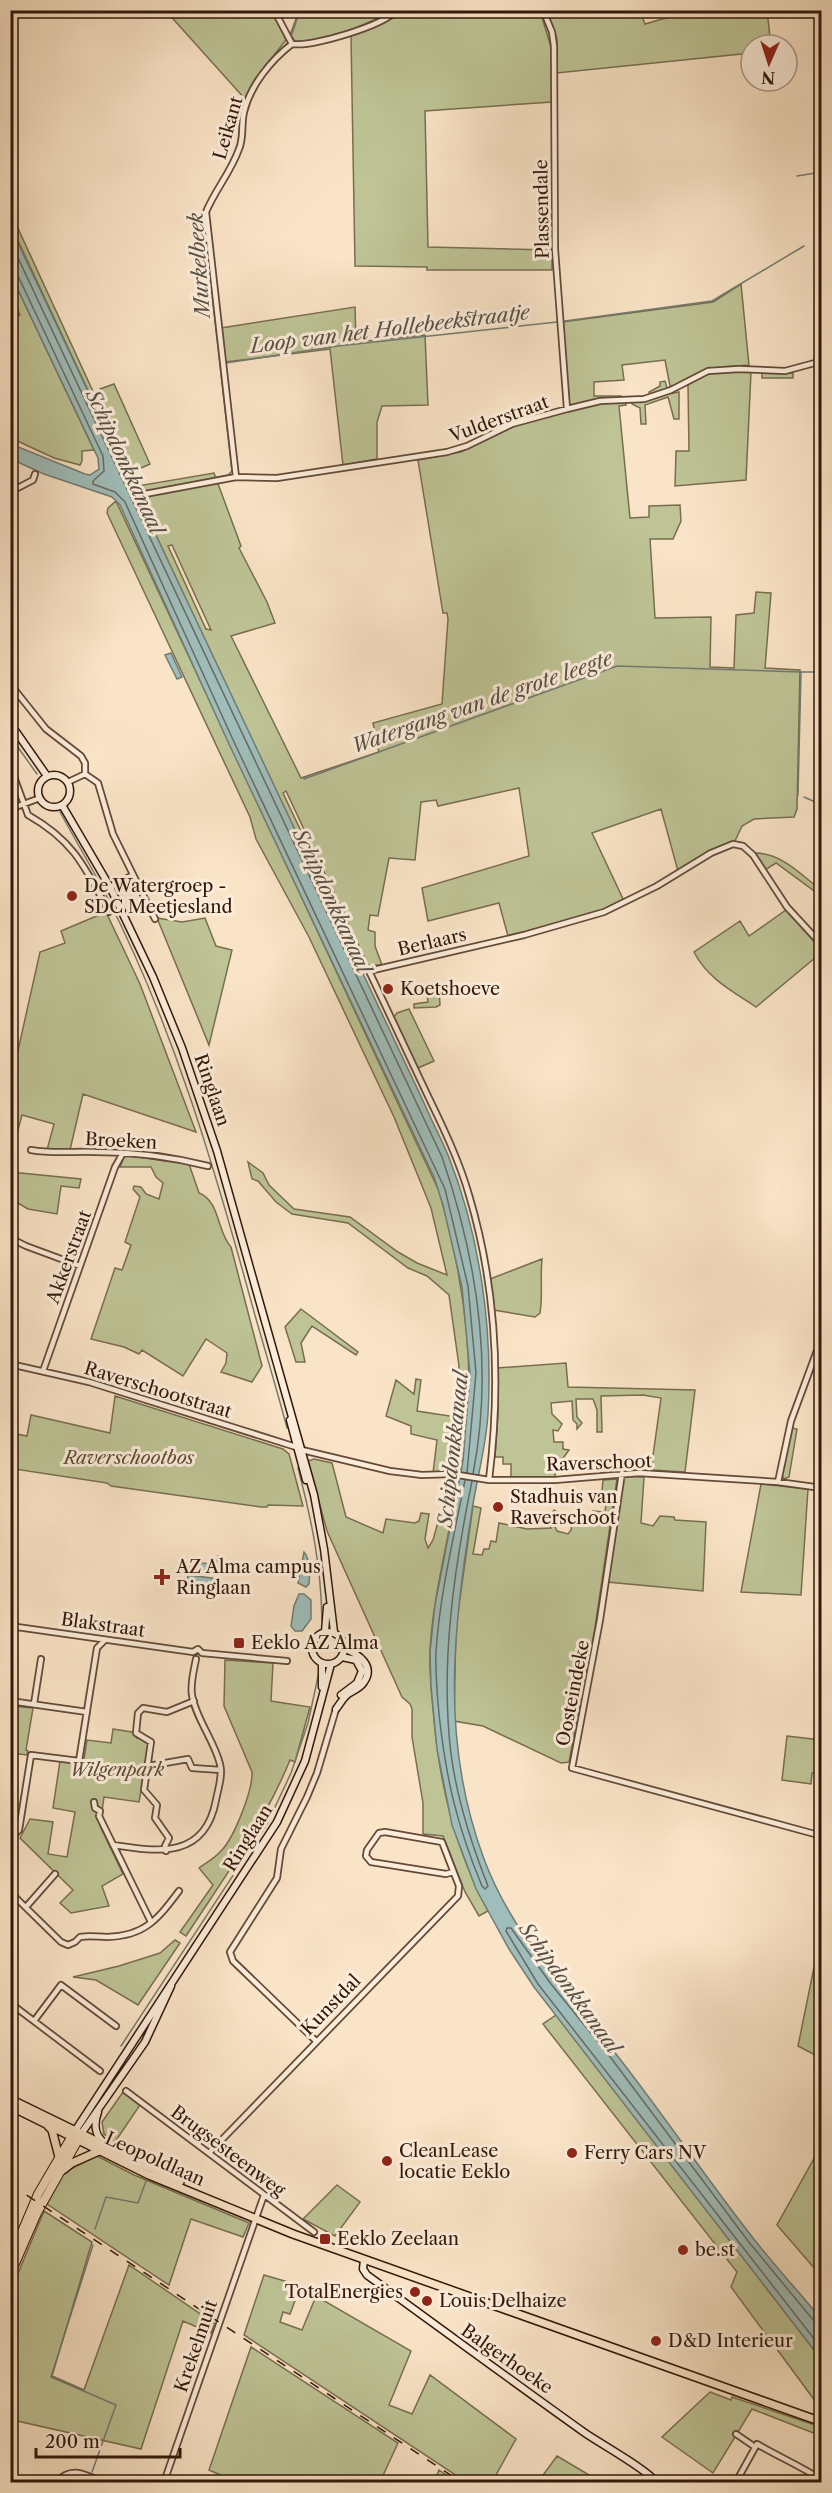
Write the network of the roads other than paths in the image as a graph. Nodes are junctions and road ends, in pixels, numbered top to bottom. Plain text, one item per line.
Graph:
1 (274, 10) edge
2 (397, 10) edge
3 (543, 10) edge
4 (292, 44) junction
5 (822, 361) edge
6 (567, 409) junction
7 (35, 474) dead end
8 (236, 477) junction
9 (145, 494) dead end
10 (11, 496) edge
11 (10, 684) edge
12 (10, 723) edge
13 (10, 766) edge
14 (85, 774) junction
15 (46, 776) junction
16 (68, 782) junction
17 (40, 798) junction
18 (23, 805) junction
19 (62, 805) junction
20 (10, 809) edge
21 (133, 875) junction
22 (111, 887) junction
23 (109, 912) dead end
24 (154, 919) dead end
25 (822, 945) edge
26 (31, 1150) dead end
27 (123, 1153) junction
28 (208, 1167) dead end
29 (13, 1239) edge
30 (10, 1257) edge
31 (80, 1266) junction
32 (822, 1338) edge
33 (10, 1364) edge
34 (43, 1371) junction
35 (286, 1403) junction
36 (299, 1448) junction
37 (622, 1473) junction
38 (456, 1475) joint
39 (489, 1480) junction
40 (778, 1482) junction
41 (822, 1488) edge
42 (315, 1506) junction
43 (329, 1591) junction
44 (10, 1626) edge
45 (325, 1632) junction
46 (334, 1632) junction
47 (92, 1637) junction
48 (105, 1639) junction
49 (97, 1647) junction
50 (345, 1649) junction
51 (192, 1652) junction
52 (201, 1653) junction
53 (342, 1657) junction
54 (41, 1659) dead end
55 (196, 1659) junction
56 (287, 1661) dead end
57 (322, 1663) junction
58 (332, 1664) junction
59 (322, 1696) junction
60 (10, 1701) edge
61 (194, 1701) junction
62 (34, 1704) junction
63 (336, 1709) junction
64 (87, 1712) junction
65 (148, 1766) junction
66 (221, 1770) junction
67 (94, 1802) dead end
68 (822, 1836) edge
69 (10, 1839) edge
70 (113, 1845) junction
71 (166, 1851) junction
72 (453, 1872) junction
73 (55, 1875) dead end
74 (179, 1891) dead end
75 (10, 1892) edge
76 (26, 1907) junction
77 (151, 1922) junction
78 (172, 1982) junction
79 (10, 2003) edge
80 (34, 2021) junction
81 (116, 2026) dead end
82 (316, 2041) junction
83 (100, 2071) dead end
84 (126, 2091) dead end
85 (10, 2099) edge
86 (103, 2104) junction
87 (10, 2106) edge
88 (87, 2112) junction
89 (47, 2124) junction
90 (63, 2125) junction
91 (76, 2135) junction
92 (110, 2148) junction
93 (99, 2151) junction
94 (209, 2153) junction
95 (59, 2157) junction
96 (56, 2178) junction
97 (264, 2195) junction
98 (222, 2204) junction
99 (255, 2219) junction
100 (314, 2232) dead end
101 (10, 2260) edge
102 (364, 2260) junction
103 (10, 2275) edge
104 (822, 2422) edge
105 (736, 2434) dead end
106 (756, 2446) junction
107 (821, 2481) edge
108 (56, 2482) edge
109 (102, 2482) edge
110 (164, 2482) edge
111 (656, 2482) edge
112 (736, 2482) edge

1 - 4 street
2 - 4 street
3 - 6 street, Plassendale
4 - 8 street, Leikant
5 - 6 street, Vulderstraat
6 - 8 street, Vulderstraat
7 - 10 street
8 - 9 street, Vulderstraat
11 - 14 street
12 - 15 main road
13 - 18 street
14 - 16 street
14 - 21 street
15 - 16 main road
15 - 17 main road
16 - 19 main road
17 - 18 street
17 - 19 main road
18 - 20 street
18 - 23 street
19 - 22 main road, Ringlaan
21 - 22 street
21 - 24 street
22 - 35 main road, Ringlaan
25 - 39 street, Berlaars
26 - 27 street, Broeken
27 - 28 street, Broeken
27 - 31 street, Akkerstraat
29 - 30 street
29 - 31 street
31 - 34 street, Akkerstraat
32 - 40 street
33 - 34 street, Raverschootstraat
34 - 36 street, Raverschootstraat
35 - 36 main road, Ringlaan
35 - 36 main road, Ringlaan
36 - 38 street, Raverschootstraat
36 - 42 main road, Ringlaan
36 - 42 main road, Ringlaan
37 - 39 street, Raverschoot
37 - 40 street, Raverschoot
37 - 68 street, Oosteindeke
38 - 39 street, Raverschoot
40 - 41 street, Raverschoot
42 - 43 main road, Ringlaan
43 - 45 main road, Ringlaan
43 - 46 main road, Ringlaan
44 - 47 street, Blakstraat
45 - 46 main road
45 - 57 main road
46 - 50 main road
47 - 48 street, Blakstraat
47 - 49 street
48 - 49 street
48 - 51 street, Blakstraat
49 - 64 street
50 - 53 main road
50 - 63 main road
51 - 52 street, Blakstraat
51 - 55 street
52 - 55 street
52 - 56 street
53 - 58 main road
53 - 63 main road
54 - 62 street
55 - 61 street
57 - 58 main road
57 - 59 main road, Ringlaan
58 - 59 main road, Ringlaan
59 - 78 main road, Ringlaan
60 - 62 street
61 - 65 street
61 - 66 street
62 - 64 street
63 - 82 street
64 - 69 street
65 - 66 street
65 - 71 street
66 - 71 street
67 - 70 street
70 - 71 street
70 - 77 street
72 - 72 street, Kunstdal
72 - 82 street, Kunstdal
73 - 76 street
74 - 77 street
75 - 76 street
76 - 77 street
78 - 86 main road, Ringlaan
78 - 88 main road, Ringlaan
79 - 80 street
80 - 81 street
80 - 83 street
82 - 94 street, Kunstdal
84 - 94 street, Brugsesteenweg
85 - 90 main road, Leopoldlaan
86 - 91 main road, Ringlaan
86 - 92 main road
87 - 89 main road, Leopoldlaan
88 - 90 main road
88 - 91 main road, Ringlaan
89 - 91 main road, Leopoldlaan
89 - 95 main road
90 - 91 main road, Leopoldlaan
91 - 92 main road, Leopoldlaan
91 - 93 main road, Leopoldlaan
91 - 95 highway, Ringlaan
91 - 96 highway, Ringlaan
92 - 98 main road, Leopoldlaan
93 - 96 main road
93 - 98 main road, Leopoldlaan
94 - 97 street, Brugsesteenweg
95 - 101 highway, Ringlaan
96 - 103 highway, Ringlaan
97 - 99 street, Krekelmuit
97 - 100 street, Brugsesteenweg
98 - 99 main road, Leopoldlaan
99 - 102 main road, Leopoldlaan
99 - 110 street, Krekelmuit
102 - 104 main road, Leopoldlaan
102 - 111 main road, Balgerhoeke
105 - 106 street
106 - 107 street
106 - 112 street
108 - 109 street

